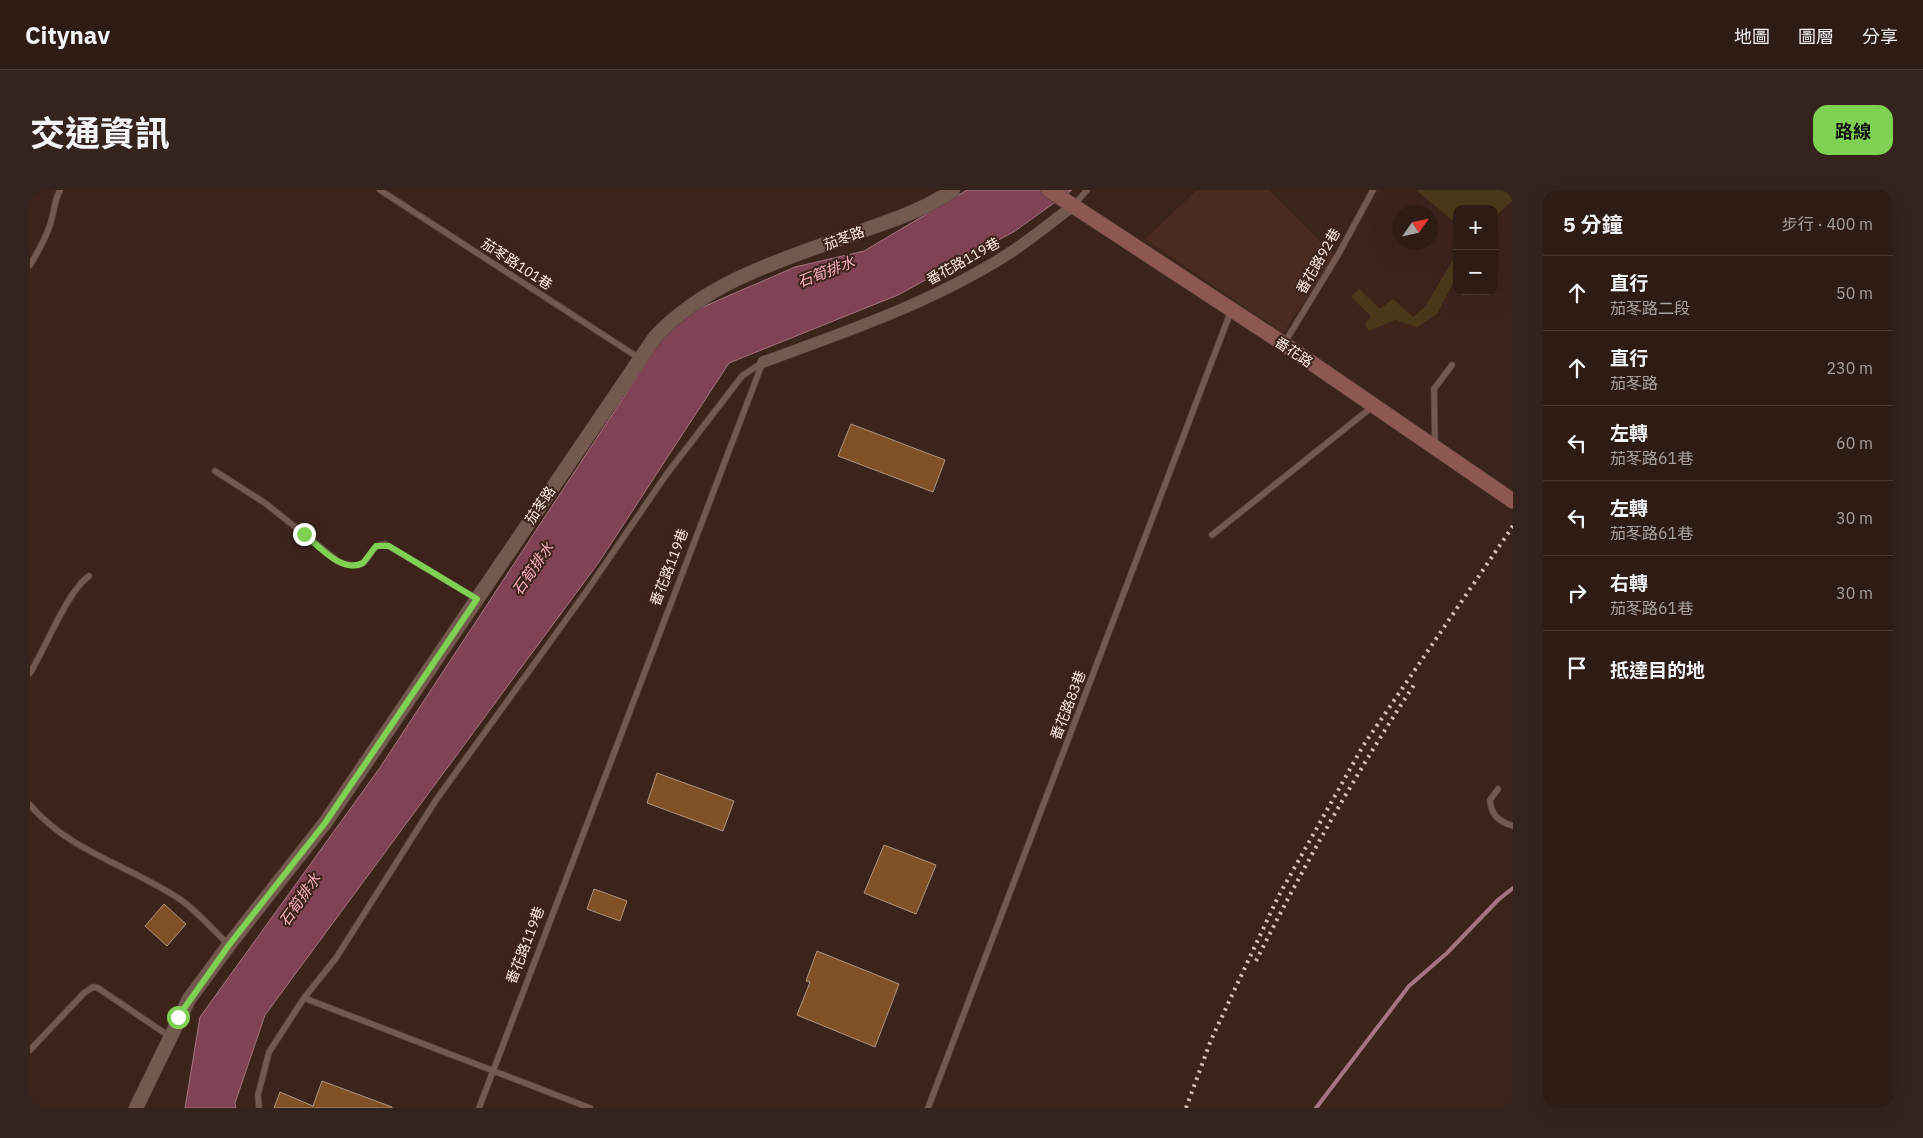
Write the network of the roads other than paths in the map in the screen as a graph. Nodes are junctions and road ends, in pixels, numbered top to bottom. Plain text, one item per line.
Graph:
1 (60, 190) edge
2 (380, 190) edge
3 (953, 190) edge
4 (1048, 190) edge
5 (1087, 190) edge
6 (1373, 190) edge
7 (1073, 206) junction
8 (30, 265) edge
9 (1231, 311) junction
10 (1284, 344) junction
11 (639, 358) junction
12 (763, 362) junction
13 (1452, 365) dead end
14 (1374, 406) junction
15 (1435, 449) junction
16 (215, 471) dead end
17 (1513, 502) edge
18 (1212, 535) dead end
19 (89, 576) dead end
20 (477, 599) junction
21 (30, 673) edge
22 (1498, 789) dead end
23 (30, 805) edge
24 (1513, 826) edge
25 (229, 945) junction
26 (304, 998) junction
27 (169, 1036) junction
28 (30, 1050) edge
29 (493, 1071) junction
30 (136, 1108) edge
31 (259, 1108) edge
32 (479, 1108) edge
33 (590, 1108) edge
34 (928, 1108) edge

1 - 8 lane
2 - 11 lane, 茄苳路101巷
3 - 11 street, 茄苳路
4 - 7 main road, 番花路
5 - 7 lane
6 - 10 lane, 番花路92巷
7 - 9 main road, 番花路
7 - 12 street, 番花路119巷
9 - 10 main road, 番花路
9 - 34 lane, 番花路83巷
10 - 14 main road, 番花路
11 - 20 street, 茄苳路
12 - 26 lane
12 - 29 lane, 番花路119巷
13 - 15 lane
14 - 15 main road, 番花路
14 - 18 lane
15 - 17 main road, 番花路
16 - 20 lane
19 - 21 lane
20 - 25 street, 茄苳路
22 - 24 lane
23 - 25 lane
25 - 27 street, 茄苳路
26 - 29 lane
26 - 31 lane
27 - 28 lane
27 - 30 street, 茄苳路
29 - 32 lane, 番花路119巷
29 - 33 lane

